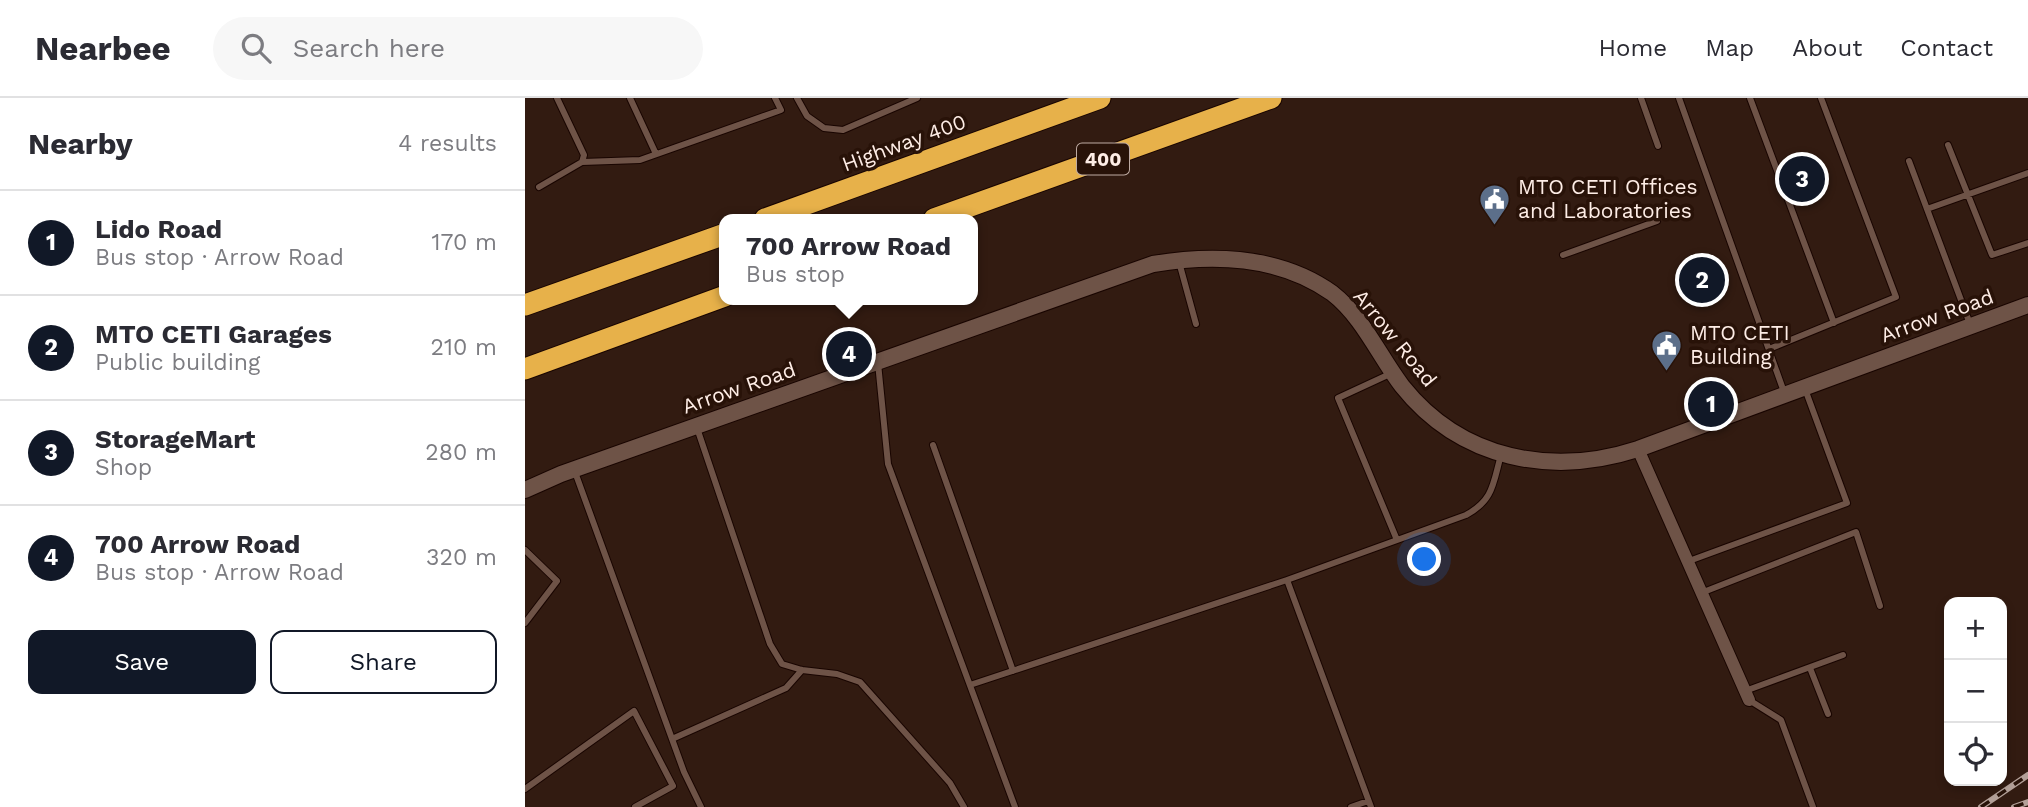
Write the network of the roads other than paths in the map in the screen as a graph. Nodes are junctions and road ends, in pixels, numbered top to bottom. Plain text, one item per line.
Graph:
1 (557, 98) edge
2 (630, 98) edge
3 (775, 98) edge
4 (797, 98) edge
5 (917, 98) edge
6 (1100, 98) edge
7 (1271, 98) edge
8 (1641, 98) edge
9 (1679, 98) edge
10 (1750, 98) edge
11 (1821, 98) edge
12 (1948, 145) dead end
13 (1658, 146) dead end
14 (656, 154) junction
15 (1909, 161) dead end
16 (582, 162) junction
17 (2028, 173) edge
18 (539, 187) dead end
19 (1968, 195) junction
20 (1927, 209) junction
21 (779, 214) edge
22 (948, 214) edge
23 (1657, 221) dead end
24 (719, 236) edge
25 (2028, 243) edge
26 (1563, 255) dead end
27 (1178, 260) junction
28 (719, 298) edge
29 (2028, 304) edge
30 (525, 305) edge
31 (1834, 323) junction
32 (1196, 324) dead end
33 (1971, 326) junction
34 (1769, 349) junction
35 (878, 362) junction
36 (525, 369) edge
37 (1393, 373) junction
38 (1805, 387) junction
39 (1785, 394) junction
40 (696, 426) junction
41 (933, 445) dead end
42 (1638, 449) junction
43 (1501, 455) junction
44 (574, 469) junction
45 (525, 490) edge
46 (1397, 540) junction
47 (525, 550) edge
48 (1688, 562) junction
49 (1287, 580) junction
50 (1702, 593) junction
51 (1880, 606) dead end
52 (525, 623) edge
53 (1843, 656) dead end
54 (1810, 668) junction
55 (802, 670) junction
56 (1013, 671) junction
57 (970, 685) junction
58 (1747, 696) junction
59 (1828, 713) dead end
60 (672, 739) junction
61 (525, 789) edge
62 (1370, 804) edge
63 (635, 807) edge
64 (701, 807) edge
65 (964, 807) edge
66 (1015, 807) edge
67 (1351, 807) edge
68 (1813, 807) edge

1 - 16 lane
2 - 14 lane
3 - 14 lane
4 - 5 lane
6 - 21 highway, Highway 400
7 - 22 highway, 400
8 - 13 lane
9 - 34 lane
10 - 31 lane
11 - 31 lane
12 - 19 lane
14 - 16 lane
15 - 20 lane
16 - 18 lane
17 - 19 lane
19 - 20 lane
19 - 25 lane
20 - 33 lane
23 - 26 lane
24 - 30 highway
27 - 32 lane
27 - 35 street, Arrow Road
27 - 37 street, Arrow Road
28 - 36 highway
29 - 33 street, Arrow Road
31 - 34 lane
33 - 38 street, Arrow Road
34 - 39 lane
35 - 40 street, Arrow Road
35 - 57 lane
37 - 43 street, Arrow Road
37 - 46 lane
38 - 39 street, Arrow Road
38 - 48 lane
39 - 42 street, Arrow Road
40 - 44 street, Arrow Road
40 - 55 lane
41 - 56 lane
42 - 43 street, Arrow Road
42 - 48 street
43 - 46 lane
44 - 45 street, Arrow Road
44 - 60 lane
46 - 49 lane
47 - 52 lane
48 - 50 street
49 - 56 lane
49 - 62 lane
50 - 51 lane
50 - 58 street
53 - 54 lane
54 - 58 lane
54 - 59 lane
55 - 60 lane
55 - 65 lane
56 - 57 lane
57 - 66 lane
58 - 68 lane
60 - 64 lane
61 - 63 lane
62 - 67 lane

